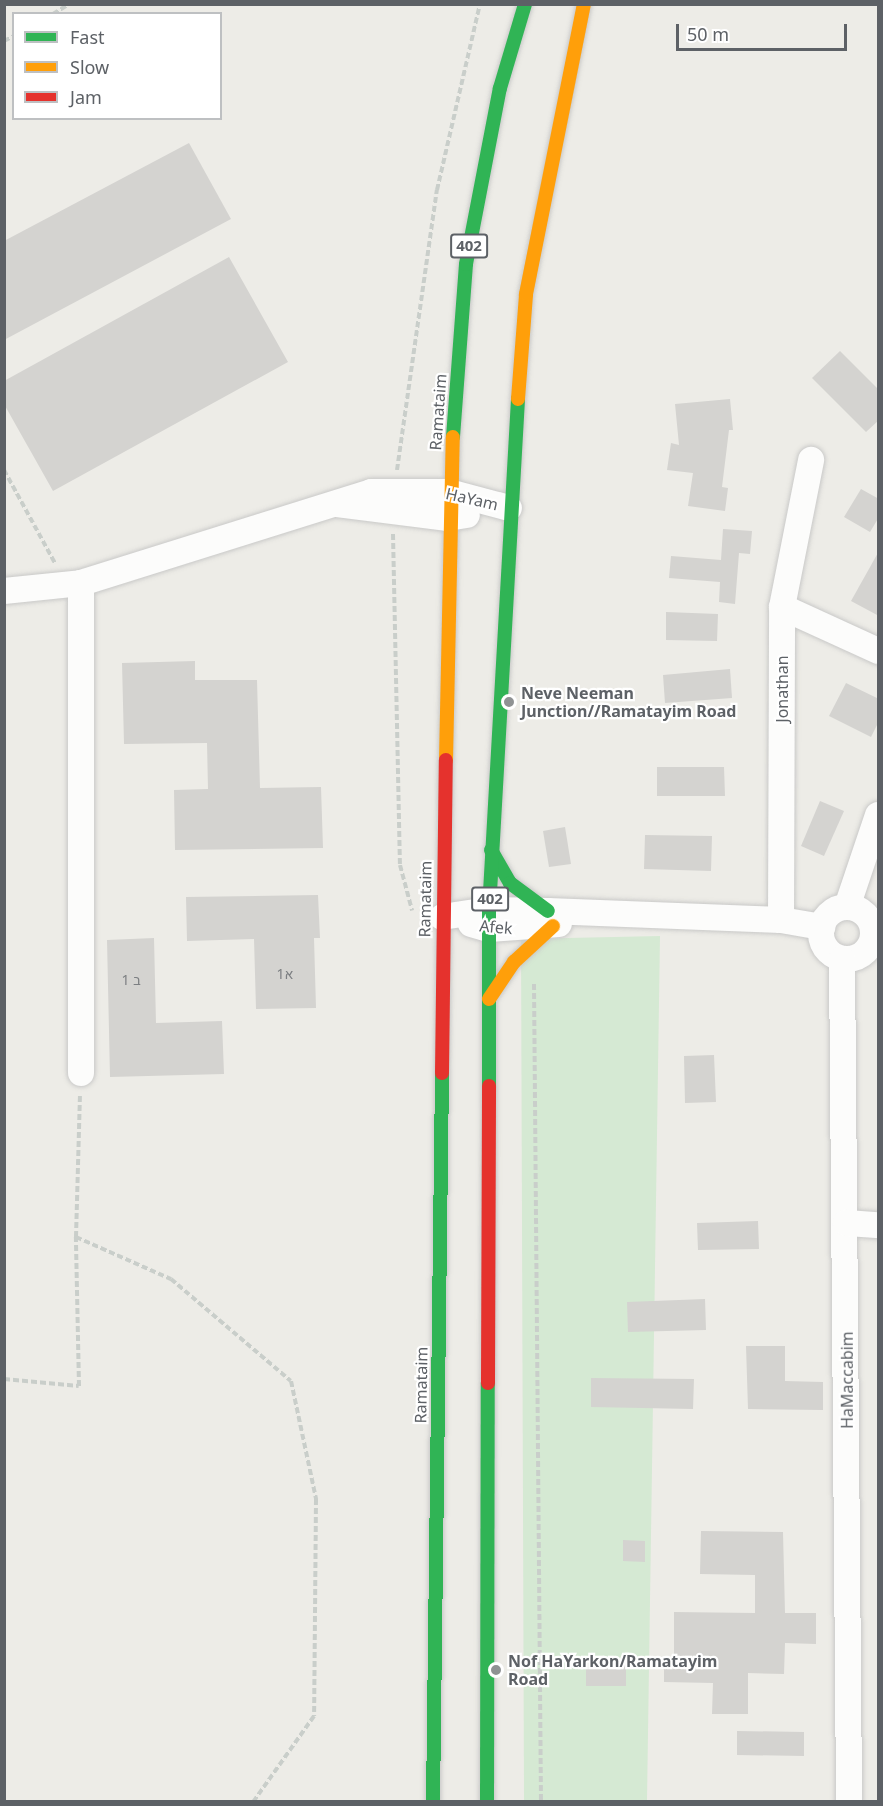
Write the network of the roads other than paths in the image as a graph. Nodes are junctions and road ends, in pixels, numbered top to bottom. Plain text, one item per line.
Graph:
1 (525, 4) edge
2 (584, 4) edge
3 (811, 460) dead end
4 (449, 492) junction
5 (394, 501) junction
6 (509, 508) junction
7 (448, 518) junction
8 (74, 584) junction
9 (4, 591) edge
10 (782, 607) junction
11 (879, 651) edge
12 (879, 815) edge
13 (491, 850) junction
14 (847, 907) junction
15 (441, 917) junction
16 (550, 918) junction
17 (489, 920) junction
18 (781, 920) junction
19 (822, 927) junction
20 (876, 931) edge
21 (842, 959) junction
22 (489, 999) junction
23 (81, 1073) road end
24 (846, 1223) junction
25 (879, 1225) edge
26 (434, 1770) junction
27 (419, 1802) edge
28 (433, 1802) edge
29 (487, 1802) edge
30 (849, 1802) edge

1 - 4 main road, Ramataim / 402
2 - 6 main road, 402
3 - 10 street, Jonathan
4 - 5 street, HaYam
4 - 6 street, HaYam
4 - 7 main road, Ramataim / 402
5 - 7 street, HaYam
5 - 8 street, HaYam
6 - 7 street, HaYam
6 - 13 main road, 402
7 - 15 main road, Ramataim / 402
8 - 9 street, HaYam
8 - 23 street
10 - 11 street
10 - 18 street, Jonathan
12 - 14 street
13 - 16 main road
13 - 17 main road, 402
14 - 19 street
14 - 20 street
15 - 17 street, Afek
15 - 26 main road, Ramataim / 402
16 - 17 street, Afek
16 - 18 street, Afek
16 - 22 main road
17 - 22 main road, 402
18 - 19 street, Afek
19 - 21 street
20 - 21 street
21 - 24 street, HaMaccabim
22 - 29 main road, 402
24 - 25 street
24 - 30 street, HaMaccabim
26 - 27 street
26 - 28 main road, Ramataim / 402

